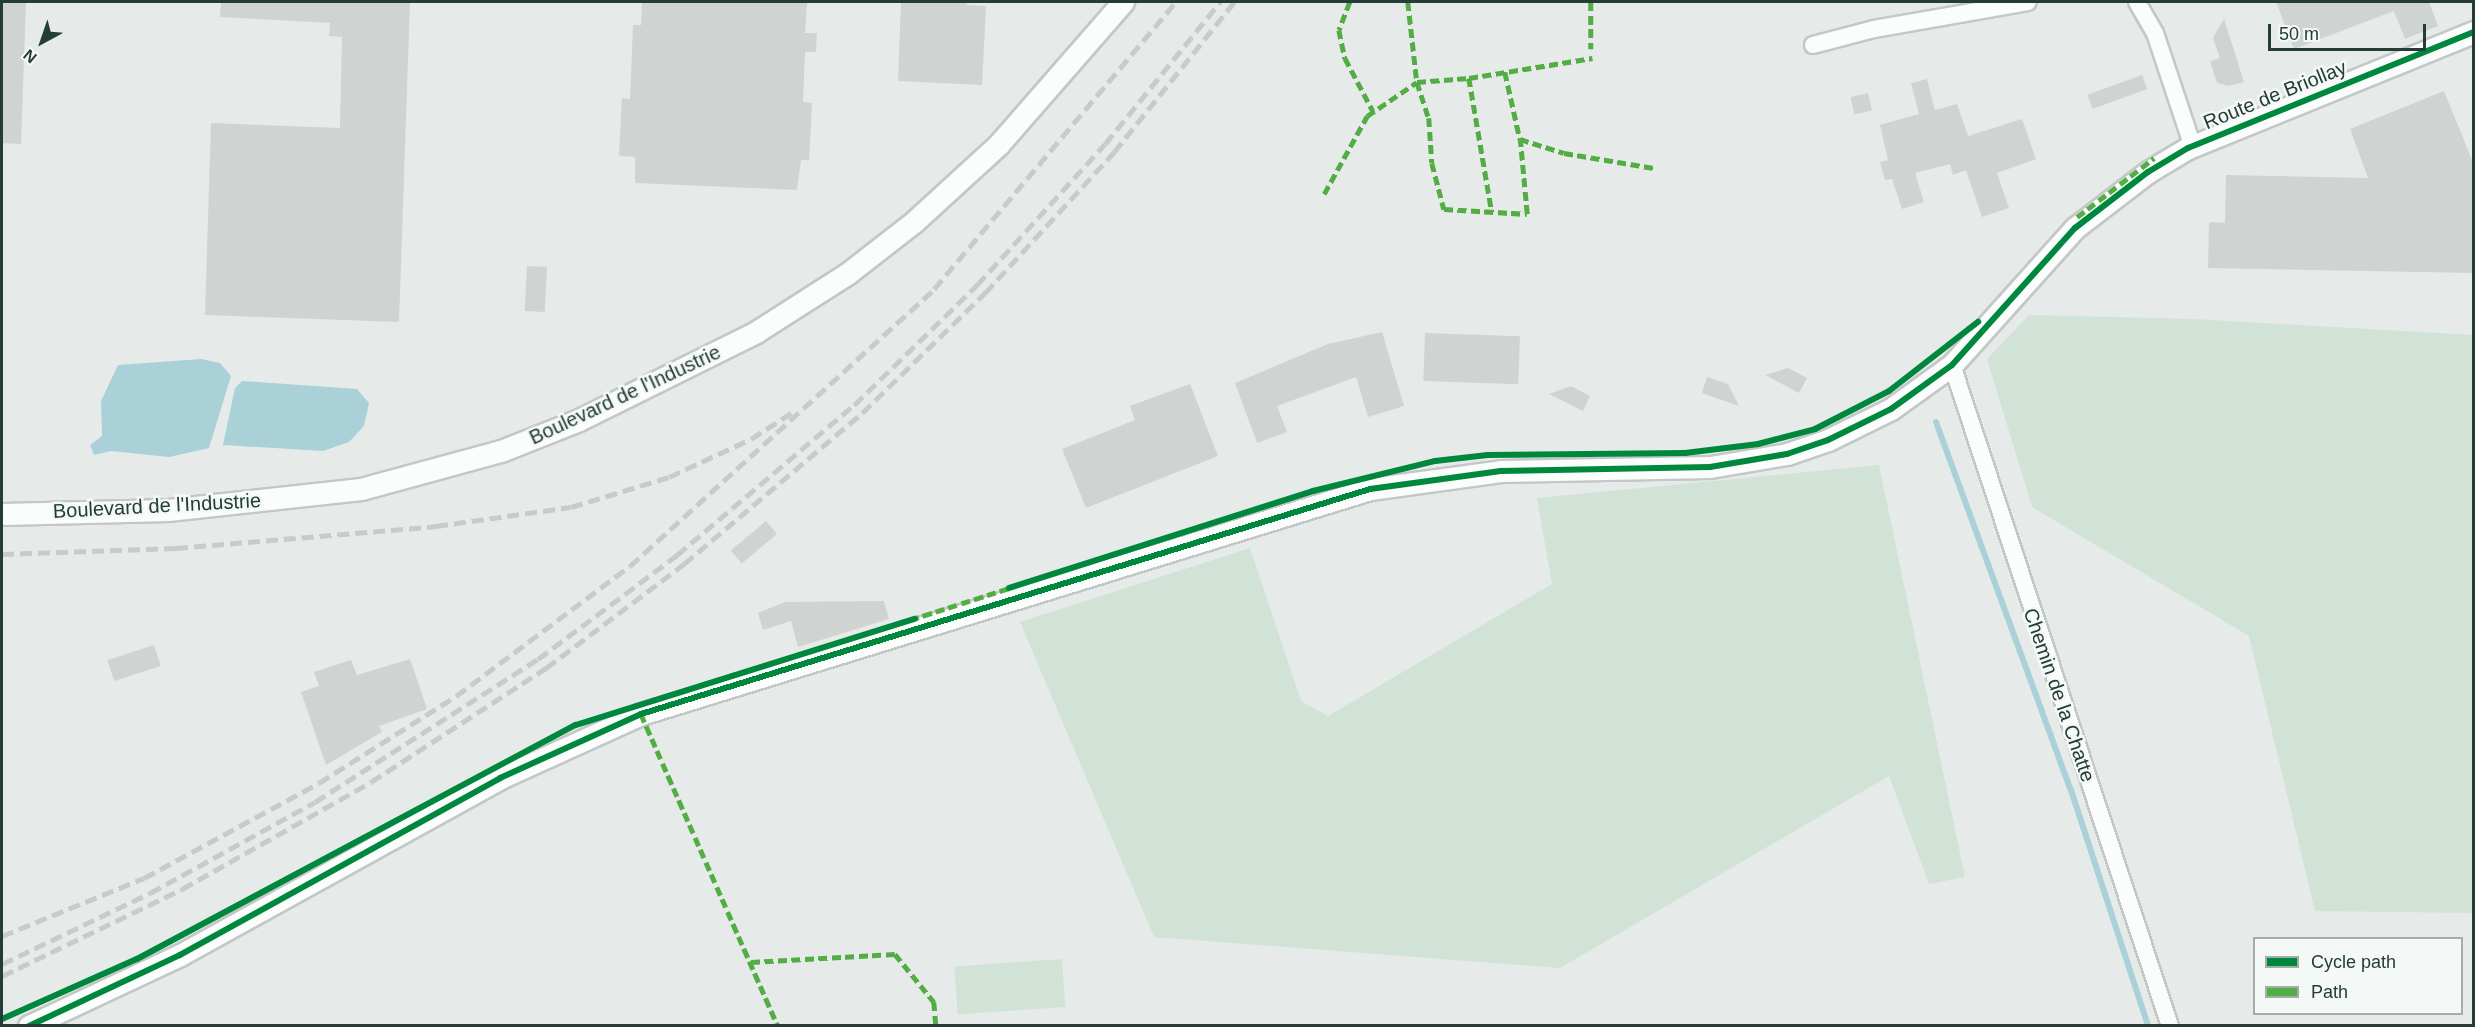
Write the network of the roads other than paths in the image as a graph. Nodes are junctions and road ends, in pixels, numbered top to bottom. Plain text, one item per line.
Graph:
1 (1123, 2) edge
2 (2028, 2) edge
3 (2137, 2) edge
4 (2474, 32) edge
5 (1814, 45) dead end
6 (2190, 148) junction
7 (1952, 364) junction
8 (2, 514) edge
9 (29, 1026) edge
10 (2169, 1026) edge

1 - 8 street, Boulevard de l'Industrie
2 - 5 street
3 - 6 street
4 - 6 street, Route de Briollay
6 - 7 street, Route de Briollay
7 - 9 street, Route de Briollay
7 - 10 street, Chemin de la Chatte

